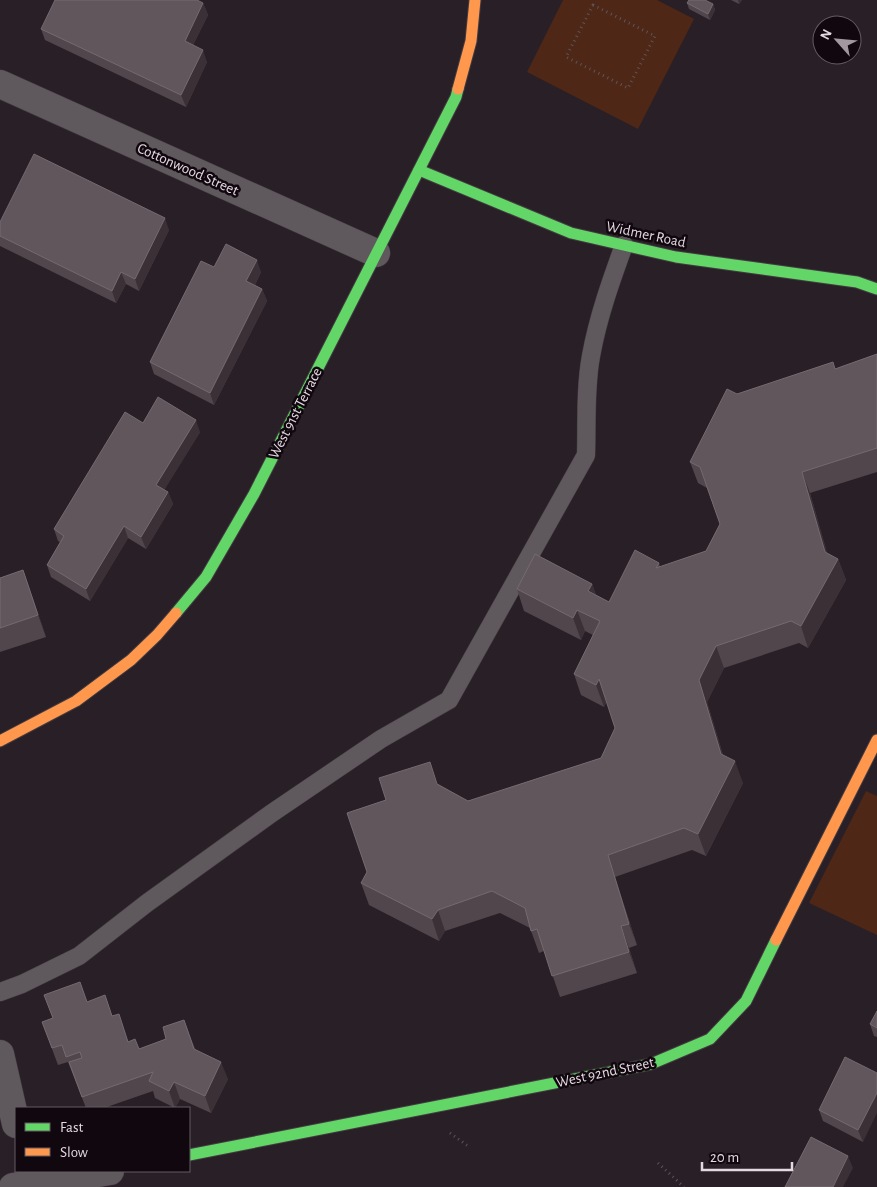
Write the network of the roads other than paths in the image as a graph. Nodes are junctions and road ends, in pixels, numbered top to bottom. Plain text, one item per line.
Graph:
1 (475, 0) edge
2 (0, 84) edge
3 (419, 170) junction
4 (624, 245) junction
5 (376, 253) junction
6 (877, 289) edge
7 (877, 740) edge
8 (0, 741) edge
9 (0, 992) edge
10 (0, 1054) edge
11 (15, 1120) edge
12 (190, 1156) edge
13 (105, 1172) edge
14 (23, 1180) edge

1 - 3 street, West 91st Terrace
2 - 5 street, Cottonwood Street
3 - 4 street, Widmer Road
3 - 5 street, West 91st Terrace
4 - 6 street, Widmer Road
4 - 9 lane
5 - 8 street, West 91st Terrace
7 - 12 street, West 92nd Street
10 - 11 street
13 - 14 street

